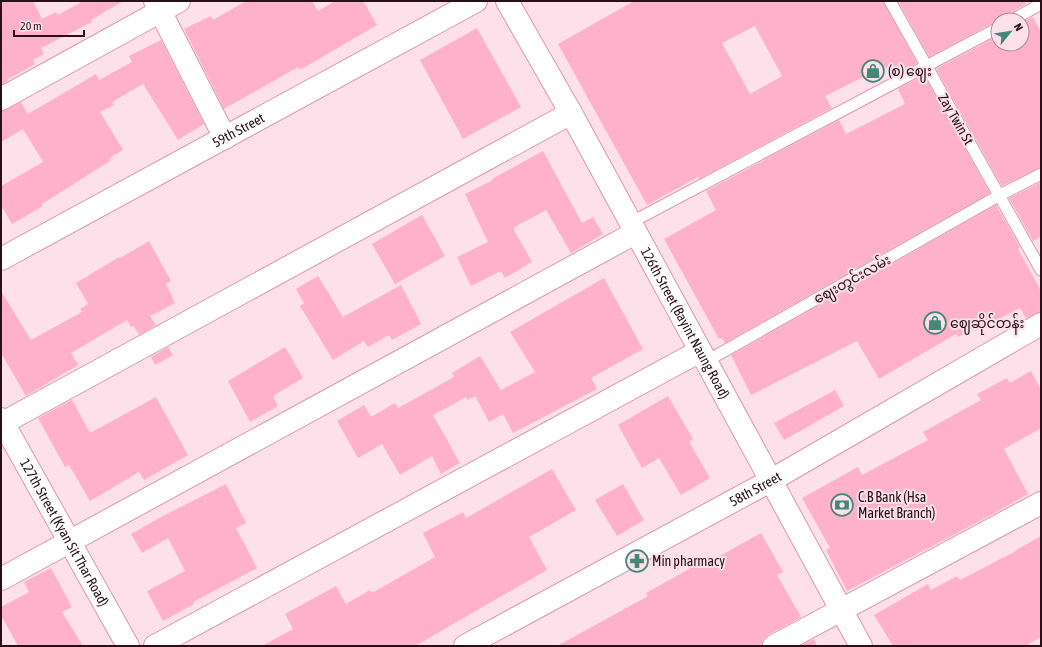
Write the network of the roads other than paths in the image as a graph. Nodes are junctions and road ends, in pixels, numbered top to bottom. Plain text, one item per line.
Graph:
1 (179, 1) edge
2 (476, 1) edge
3 (507, 1) edge
4 (890, 1) edge
5 (1041, 4) edge
6 (157, 6) edge
7 (1026, 12) edge
8 (990, 32) edge
9 (925, 67) junction
10 (1, 99) edge
11 (571, 113) junction
12 (225, 138) junction
13 (1041, 174) edge
14 (1000, 195) junction
15 (633, 228) junction
16 (1, 259) edge
17 (1041, 270) edge
18 (1041, 324) edge
19 (702, 356) junction
20 (2, 422) edge
21 (770, 481) junction
22 (1041, 503) edge
23 (69, 542) junction
24 (1, 580) edge
25 (841, 609) junction
26 (128, 646) edge
27 (155, 646) edge
28 (465, 646) edge
29 (774, 646) edge
30 (861, 646) edge

1 - 6 street
2 - 12 street, 59th Street
3 - 11 street, 126th Street (Bayint Naung Road)
4 - 9 lane, Zay Twin St
5 - 7 lane
6 - 10 street
6 - 12 street
8 - 9 lane
9 - 14 lane, Zay Twin St
9 - 15 lane
11 - 15 street, 126th Street (Bayint Naung Road)
11 - 20 street
12 - 16 street, 59th Street
13 - 14 lane, ဈေးတွင်းလမ်း
14 - 17 lane
14 - 19 lane, ဈေးတွင်းလမ်း
15 - 19 street, 126th Street (Bayint Naung Road)
15 - 23 street
18 - 21 street, 58th Street
19 - 21 street, 126th Street (Bayint Naung Road)
19 - 27 street
20 - 23 street, 127th Street (Kyan Sit Thar Road)
21 - 25 street, 126th Street (Bayint Naung Road)
21 - 28 street, 58th Street
22 - 25 street
23 - 24 street
23 - 26 street, 127th Street (Kyan Sit Thar Road)
25 - 29 street
25 - 30 street, 126th Street (Bayint Naung Road)

